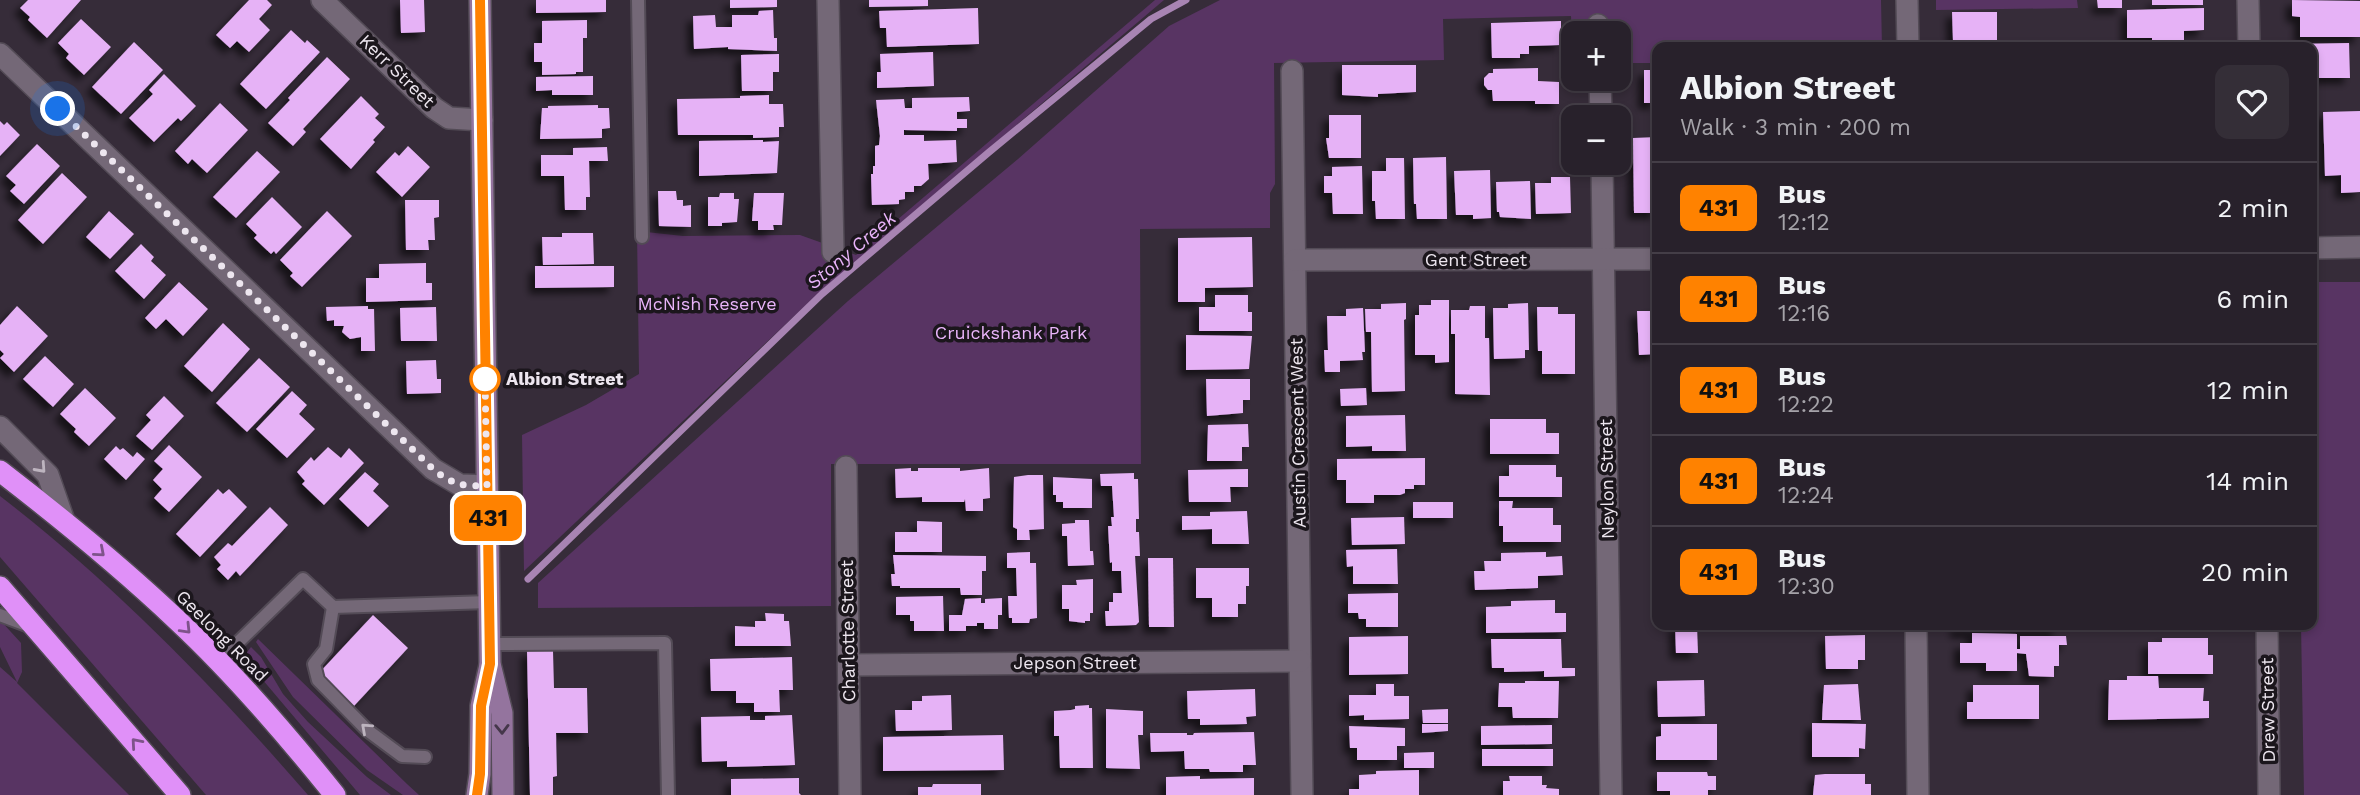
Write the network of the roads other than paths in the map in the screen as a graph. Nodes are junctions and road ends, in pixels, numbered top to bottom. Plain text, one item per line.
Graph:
1 (322, 0) edge
2 (480, 0) edge
3 (638, 0) edge
4 (828, 0) edge
5 (1907, 0) edge
6 (2248, 0) edge
7 (1908, 42) edge
8 (2249, 42) edge
9 (0, 54) edge
10 (1292, 71) dead end
11 (482, 120) junction
12 (1602, 175) edge
13 (642, 237) dead end
14 (2360, 247) edge
15 (2317, 248) edge
16 (833, 252) dead end
17 (1652, 259) edge
18 (1295, 260) junction
19 (1604, 260) junction
20 (0, 427) edge
21 (846, 467) dead end
22 (0, 471) edge
23 (487, 486) junction
24 (64, 521) junction
25 (0, 587) edge
26 (489, 602) junction
27 (333, 607) junction
28 (0, 614) edge
29 (39, 630) junction
30 (1916, 630) edge
31 (2267, 630) edge
32 (490, 654) junction
33 (218, 662) junction
34 (1300, 662) junction
35 (849, 665) junction
36 (425, 757) dead end
37 (180, 795) edge
38 (335, 795) edge
39 (477, 795) edge
40 (503, 795) edge
41 (668, 795) edge
42 (850, 795) edge
43 (1302, 795) edge
44 (1611, 795) edge
45 (1918, 795) edge
46 (2269, 795) edge

1 - 11 street, Kerr Street
2 - 11 main road
3 - 13 lane
4 - 16 street
5 - 7 street
6 - 8 street
9 - 23 street
10 - 18 street, Austin Crescent West
11 - 23 main road
12 - 19 street, Neylon Street
14 - 15 street
17 - 19 street, Gent Street
18 - 19 street, Gent Street
18 - 34 street, Austin Crescent West
19 - 44 street, Neylon Street
20 -> 24 street, Geelong Road
21 - 35 street, Charlotte Street
22 - 24 highway, Geelong Road
23 - 26 main road
24 -> 33 highway, Geelong Road
25 - 29 highway
26 - 27 lane
26 - 32 main road
27 - 33 lane
36 -> 27 lane
28 - 29 lane
37 -> 29 highway
30 - 45 street
31 - 46 street, Drew Street
32 - 39 main road
32 -> 40 main road
32 - 41 lane
33 - 38 highway, Geelong Road
34 - 35 street, Jepson Street
34 - 43 street, Austin Crescent West
35 - 42 street, Charlotte Street

